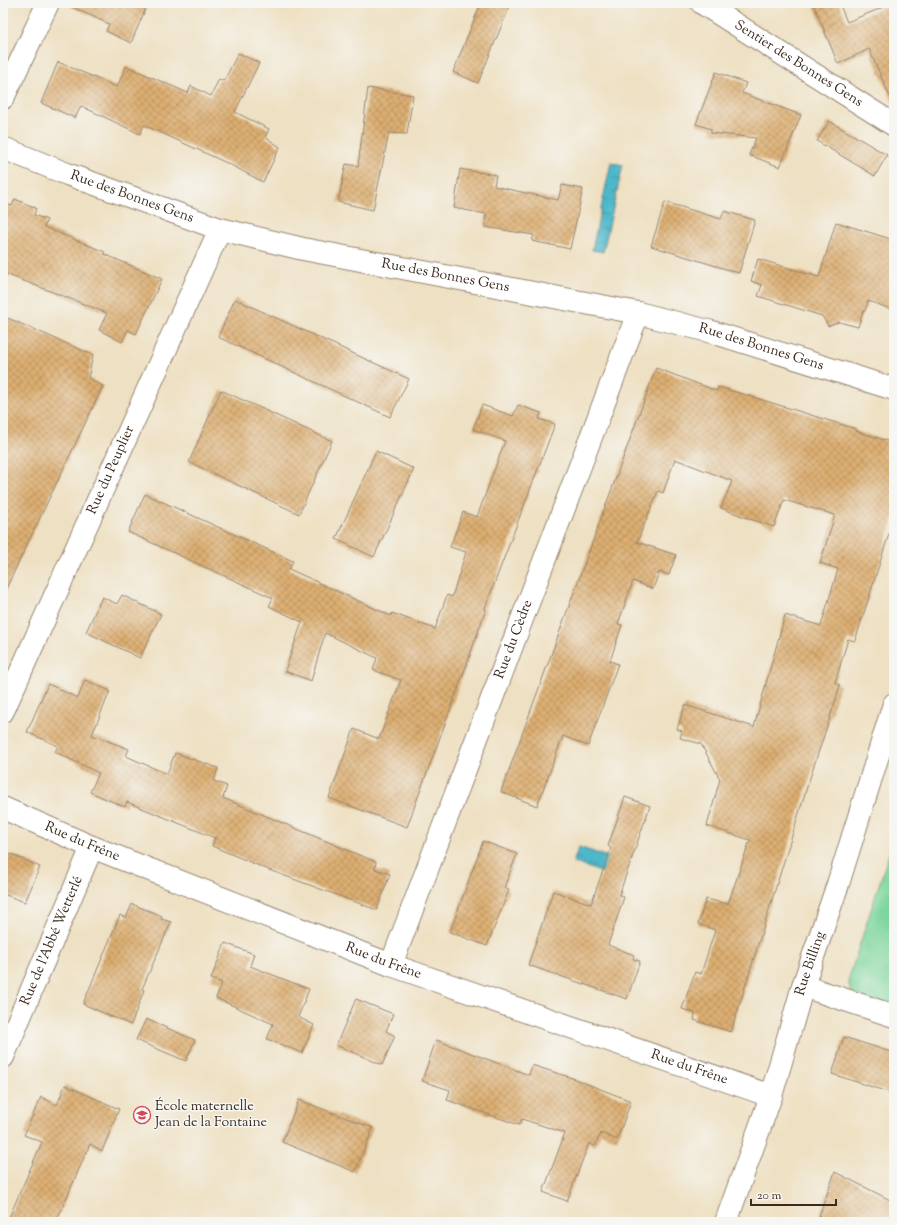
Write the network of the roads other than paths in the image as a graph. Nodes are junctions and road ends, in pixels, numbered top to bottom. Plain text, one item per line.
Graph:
1 (48, 3) edge
2 (702, 3) edge
3 (3, 98) edge
4 (894, 125) edge
5 (3, 148) edge
6 (220, 229) junction
7 (638, 313) junction
8 (894, 388) edge
9 (894, 704) edge
10 (3, 711) edge
11 (886, 759) edge
12 (3, 808) edge
13 (92, 847) junction
14 (391, 965) junction
15 (804, 986) junction
16 (894, 1016) edge
17 (3, 1057) edge
18 (771, 1096) junction
19 (726, 1222) edge

1 - 3 street
2 - 4 street, Sentier des Bonnes Gens
5 - 6 street, Rue des Bonnes Gens
6 - 7 street, Rue des Bonnes Gens
6 - 10 street, Rue du Peuplier
7 - 8 street, Rue des Bonnes Gens
7 - 14 street, Rue du Cèdre
9 - 11 street, Rue Billing
11 - 15 street, Rue Billing
12 - 13 street, Rue du Frêne
13 - 14 street, Rue du Frêne
13 - 17 street, Rue de l'Abbé Wetterlé
14 - 18 street, Rue du Frêne
15 - 16 street
15 - 18 street, Rue Billing
18 - 19 street, Rue Billing

